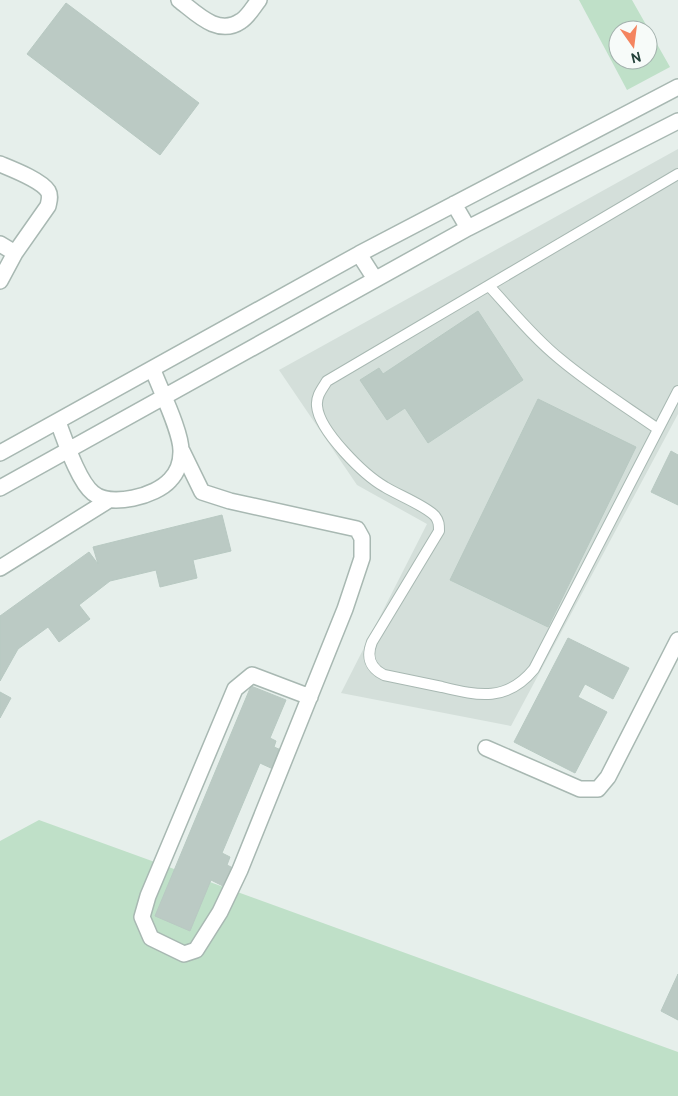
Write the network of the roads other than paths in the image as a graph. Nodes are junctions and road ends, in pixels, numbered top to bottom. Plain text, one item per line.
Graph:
1 (178, 0) edge
2 (259, 0) edge
3 (678, 87) edge
4 (678, 120) edge
5 (0, 164) edge
6 (678, 174) edge
7 (454, 204) junction
8 (468, 228) junction
9 (0, 244) edge
10 (15, 253) junction
11 (359, 254) junction
12 (375, 279) junction
13 (0, 281) edge
14 (490, 287) junction
15 (153, 370) junction
16 (678, 392) edge
17 (164, 398) junction
18 (58, 422) junction
19 (658, 428) junction
20 (68, 449) junction
21 (182, 451) junction
22 (0, 453) edge
23 (0, 488) edge
24 (109, 500) junction
25 (0, 568) edge
26 (678, 640) edge
27 (310, 697) junction
28 (486, 748) dead end

1 - 2 street
3 - 7 street
4 - 8 street
5 - 10 street
6 - 14 lane
7 - 8 street
7 - 11 street
8 - 12 street
9 - 10 street
10 - 13 street
11 - 12 street
11 - 15 street
12 - 17 street
14 - 19 lane
14 - 19 lane
15 - 17 street
15 - 18 street
16 - 19 lane
17 - 20 street
17 - 21 street
18 - 20 street
18 - 22 street
20 - 23 street
20 - 24 street
21 - 24 street
21 - 27 street
24 - 25 street
26 - 28 street
27 - 27 street

